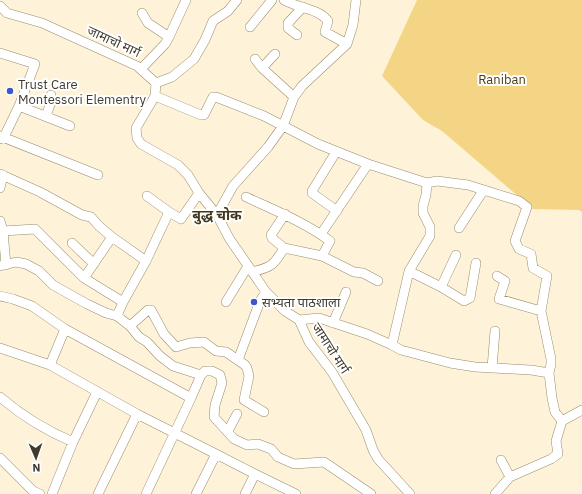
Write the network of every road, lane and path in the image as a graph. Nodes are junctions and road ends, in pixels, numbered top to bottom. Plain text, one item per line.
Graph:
1 (237, 0) edge
2 (272, 0) edge
3 (284, 0) edge
4 (356, 0) edge
5 (183, 1) edge
6 (0, 6) edge
7 (303, 7) junction
8 (142, 13) dead end
9 (250, 27) dead end
10 (297, 35) dead end
11 (169, 37) junction
12 (347, 44) junction
13 (0, 53) edge
14 (275, 54) dead end
15 (255, 59) dead end
16 (142, 68) junction
17 (262, 68) junction
18 (156, 83) junction
19 (52, 95) dead end
20 (155, 96) junction
21 (294, 97) junction
22 (19, 106) junction
23 (46, 116) junction
24 (70, 126) dead end
25 (283, 126) junction
26 (0, 137) edge
27 (336, 152) junction
28 (368, 164) junction
29 (2, 175) edge
30 (98, 175) dead end
31 (427, 182) junction
32 (0, 188) edge
33 (483, 190) junction
34 (199, 193) junction
35 (147, 196) dead end
36 (246, 197) dead end
37 (337, 211) junction
38 (168, 212) junction
39 (285, 214) junction
40 (217, 215) junction
41 (0, 221) edge
42 (460, 228) dead end
43 (3, 231) junction
44 (321, 234) junction
45 (112, 237) junction
46 (72, 243) dead end
47 (284, 248) junction
48 (456, 255) dead end
49 (322, 256) junction
50 (146, 262) junction
51 (476, 263) dead end
52 (94, 264) junction
53 (3, 266) edge
54 (250, 269) junction
55 (409, 272) junction
56 (497, 276) dead end
57 (84, 278) junction
58 (378, 282) dead end
59 (441, 287) junction
60 (266, 292) junction
61 (346, 292) dead end
62 (0, 296) edge
63 (123, 302) junction
64 (226, 302) dead end
65 (541, 311) junction
66 (117, 316) junction
67 (299, 320) junction
68 (333, 323) junction
69 (130, 326) junction
70 (66, 329) junction
71 (495, 331) dead end
72 (392, 345) junction
73 (0, 348) edge
74 (238, 360) junction
75 (50, 365) junction
76 (492, 368) junction
77 (549, 373) junction
78 (201, 375) junction
79 (97, 392) junction
80 (0, 397) edge
81 (191, 398) junction
82 (582, 410) edge
83 (264, 412) dead end
84 (137, 414) junction
85 (237, 414) dead end
86 (562, 421) junction
87 (228, 431) junction
88 (175, 433) junction
89 (73, 442) junction
90 (216, 454) junction
91 (0, 458) edge
92 (501, 460) dead end
93 (255, 474) junction
94 (510, 477) junction
95 (504, 491) edge
96 (40, 494) edge
97 (52, 494) edge
98 (98, 494) edge
99 (146, 494) edge
100 (196, 494) edge
101 (245, 494) edge
102 (296, 494) edge
103 (371, 494) edge
104 (410, 494) edge
105 (495, 494) edge

1 - 18 street
2 - 9 street
3 - 7 street
4 - 12 street
5 - 11 street
6 - 16 street, जामाचो मार्ग
7 - 10 street
7 - 12 street
8 - 11 street
11 - 16 street
12 - 21 street
13 - 22 street
14 - 17 street
15 - 17 street
16 - 18 street, जामाचो मार्ग
17 - 21 street
18 - 20 street, जामाचो मार्ग
19 - 23 street
20 - 25 street
20 - 34 street, जामाचो मार्ग
21 - 25 street
22 - 23 street
22 - 26 street
23 - 24 street
25 - 27 street
25 - 40 street
26 - 30 street
27 - 28 street
27 - 37 street
28 - 31 street
28 - 37 street
29 - 32 street
29 - 45 street
31 - 33 street
31 - 55 street
33 - 42 street
33 - 65 street
34 - 38 street
34 - 40 street, जामाचो मार्ग
35 - 38 street
36 - 39 street
37 - 44 street
38 - 50 street
39 - 44 street
39 - 47 street
40 - 54 street, जामाचो मार्ग
41 - 43 street
43 - 53 street
43 - 57 street
44 - 49 street
45 - 50 street
45 - 52 street
46 - 52 street
47 - 49 street
47 - 54 street
48 - 59 street
49 - 58 street
50 - 63 street
51 - 59 street
52 - 57 street
53 - 66 street
54 - 60 street, जामाचो मार्ग
54 - 64 street
55 - 59 street
55 - 72 street
56 - 65 street
57 - 63 street
60 - 67 street, जामाचो मार्ग
60 - 74 street
61 - 68 street
62 - 70 street
63 - 66 street
65 - 77 street
66 - 69 street
67 - 68 street
67 - 104 street, जामाचो मार्ग
68 - 72 street
69 - 74 street
69 - 78 street
70 - 75 street
70 - 81 street
71 - 76 street
72 - 76 street
73 - 75 street
74 - 83 street
75 - 79 street
76 - 77 street
77 - 86 street
78 - 81 street
78 - 87 street
79 - 84 street
79 - 89 street
80 - 89 street
81 - 88 street
82 - 86 street
84 - 88 street
84 - 98 street
85 - 87 street
86 - 94 street
87 - 103 street
88 - 90 street
88 - 99 street
89 - 97 street
90 - 93 street
90 - 100 street
91 - 96 street
92 - 94 street
93 - 101 street
93 - 102 street
94 - 95 street
95 - 105 street

